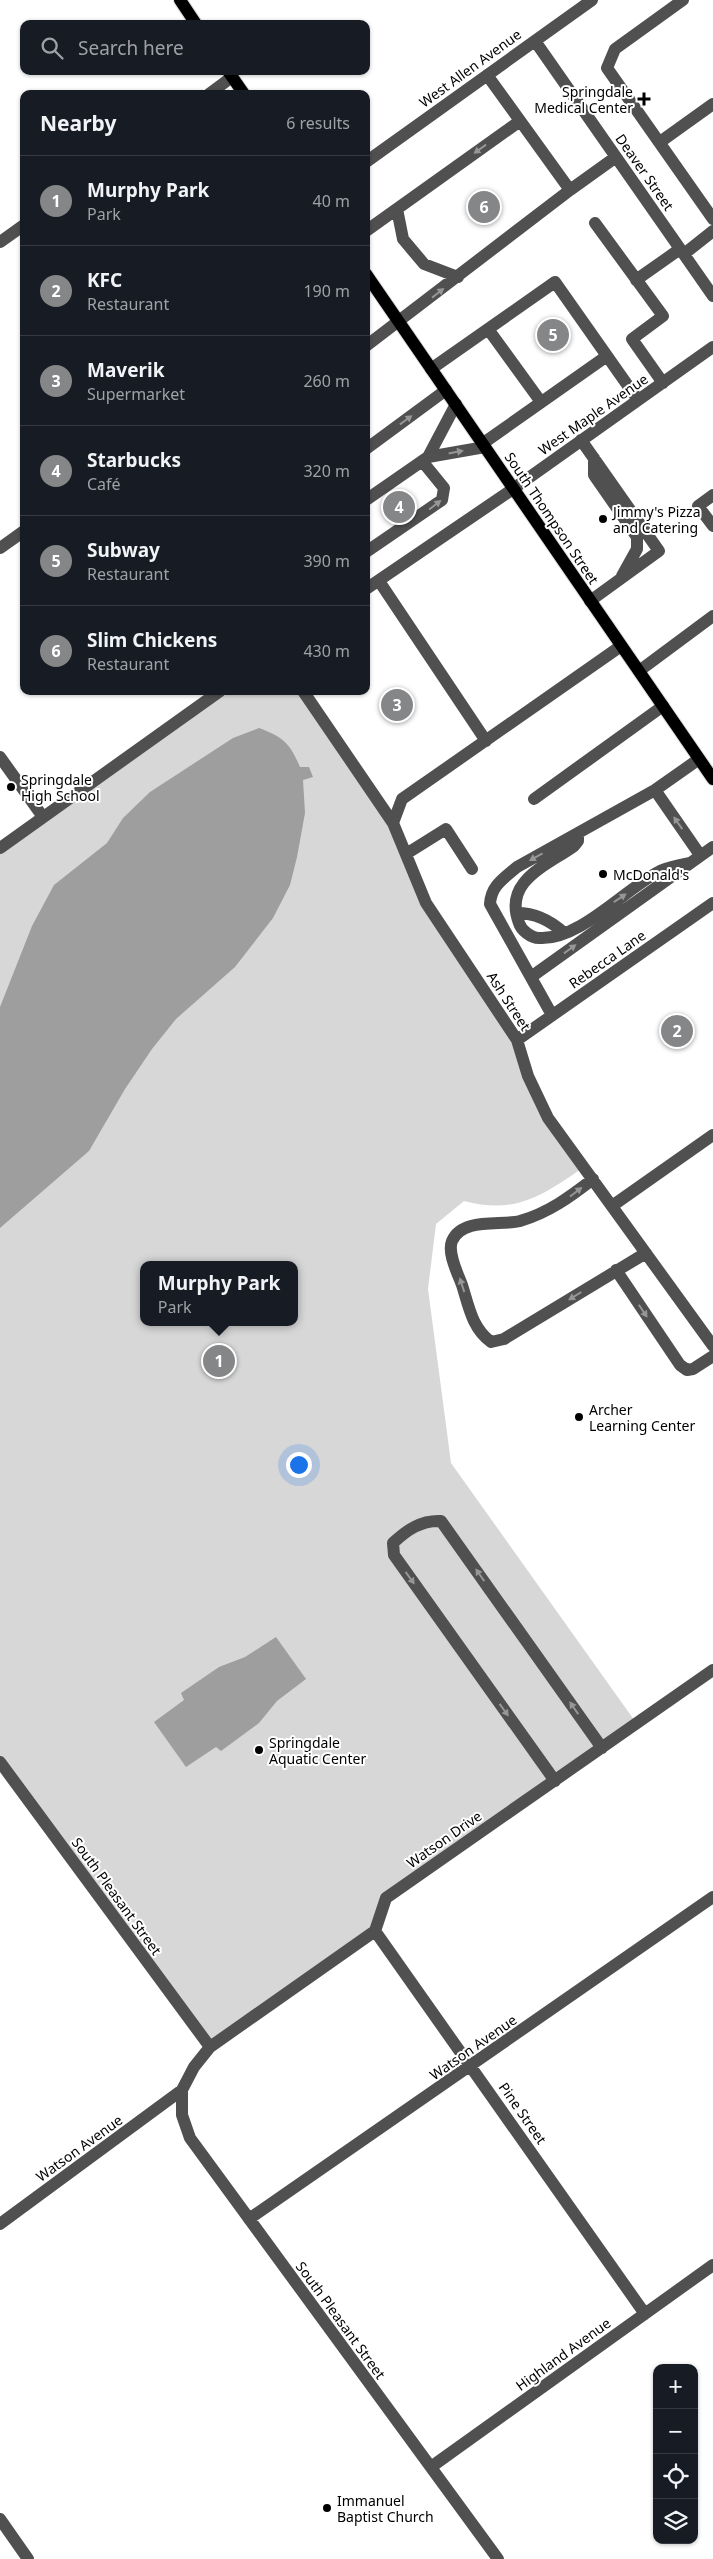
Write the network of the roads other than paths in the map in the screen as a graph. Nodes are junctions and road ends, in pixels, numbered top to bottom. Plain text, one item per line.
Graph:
1 (180, 0) edge
2 (592, 0) edge
3 (683, 0) edge
4 (193, 20) edge
5 (535, 41) junction
6 (229, 75) edge
7 (231, 75) edge
8 (487, 75) junction
9 (214, 90) edge
10 (241, 90) edge
11 (713, 104) edge
12 (520, 121) junction
13 (660, 142) junction
14 (616, 157) junction
15 (370, 159) edge
16 (570, 190) junction
17 (397, 209) junction
18 (713, 218) edge
19 (596, 223) dead end
20 (20, 228) edge
21 (370, 228) edge
22 (713, 231) edge
23 (0, 242) edge
24 (682, 252) junction
25 (458, 277) junction
26 (636, 280) junction
27 (370, 284) edge
28 (713, 296) edge
29 (400, 322) junction
30 (488, 329) junction
31 (370, 343) edge
32 (713, 347) edge
33 (607, 356) junction
34 (432, 369) junction
35 (663, 383) junction
36 (446, 390) junction
37 (638, 400) junction
38 (541, 402) junction
39 (456, 404) junction
40 (581, 440) junction
41 (370, 445) edge
42 (483, 445) junction
43 (594, 458) junction
44 (425, 459) junction
45 (514, 489) junction
46 (713, 495) edge
47 (370, 497) edge
48 (713, 526) edge
49 (20, 534) edge
50 (0, 548) edge
51 (370, 549) edge
52 (619, 580) junction
53 (379, 581) junction
54 (370, 587) edge
55 (590, 601) junction
56 (713, 616) edge
57 (621, 646) junction
58 (639, 671) junction
59 (214, 695) edge
60 (306, 695) edge
61 (663, 706) junction
62 (486, 741) junction
63 (0, 757) edge
64 (699, 759) junction
65 (713, 779) edge
66 (655, 790) junction
67 (534, 799) dead end
68 (43, 817) junction
69 (393, 823) junction
70 (578, 833) junction
71 (713, 846) edge
72 (0, 848) edge
73 (406, 854) junction
74 (700, 855) junction
75 (690, 863) junction
76 (472, 869) dead end
77 (713, 903) edge
78 (516, 913) junction
79 (564, 933) junction
80 (531, 977) junction
81 (552, 1015) junction
82 (517, 1040) junction
83 (713, 1135) edge
84 (593, 1179) junction
85 (612, 1206) junction
86 (646, 1253) junction
87 (616, 1270) junction
88 (713, 1346) edge
89 (713, 1356) edge
90 (713, 1670) edge
91 (602, 1748) junction
92 (0, 1762) edge
93 (555, 1780) junction
94 (713, 1898) edge
95 (375, 1931) junction
96 (210, 2047) junction
97 (472, 2066) junction
98 (182, 2090) junction
99 (249, 2219) junction
100 (0, 2224) edge
101 (713, 2265) edge
102 (645, 2314) junction
103 (432, 2467) junction
104 (0, 2519) edge
105 (28, 2559) edge
106 (498, 2559) edge

1 - 4 main road
2 - 5 street, West Allen Avenue
3 - 13 street
5 - 8 street, West Allen Avenue
5 - 14 street, Deaver Street
6 - 9 street
7 - 10 main road
8 - 12 street
8 - 15 street, West Allen Avenue
11 - 13 street
12 - 16 street
12 -> 17 street
13 - 18 street
14 - 16 street
14 - 24 street, Deaver Street
16 - 25 street
17 - 21 street
17 - 25 street
19 - 26 street
20 - 23 street
22 - 24 street
24 - 26 street
24 - 28 street, Deaver Street
29 -> 25 street
26 - 35 street
27 - 29 main road, South Thompson Street
29 - 31 street
29 - 34 main road, South Thompson Street
30 - 33 street
30 - 34 street
30 - 38 street
32 - 35 street, West Maple Avenue
33 - 37 street
33 - 38 street
34 - 36 main road, South Thompson Street
35 - 37 street, West Maple Avenue
36 - 39 main road, South Thompson Street
41 -> 36 street
37 - 40 street, West Maple Avenue
38 - 42 street
39 - 42 main road, South Thompson Street
39 - 44 street
40 - 43 street
40 - 45 street, West Maple Avenue
44 -> 42 street
42 - 45 main road, South Thompson Street
43 - 52 street
43 - 52 street
44 - 47 street
51 -> 44 street
45 - 53 street, West Maple Avenue
45 - 55 main road, South Thompson Street
46 - 48 street
49 - 50 street
52 - 55 street
53 - 54 street, West Maple Avenue
53 - 62 street
55 - 57 main road, South Thompson Street
56 - 58 street
57 - 58 main road, South Thompson Street
57 - 62 street
58 - 61 main road, South Thompson Street
59 - 68 street
60 - 69 street, Ash Street
61 - 64 main road, South Thompson Street
61 - 67 street
62 - 69 street
63 - 68 street
64 - 65 main road, South Thompson Street
64 - 66 street
66 - 70 street
74 -> 66 street
68 - 72 street
69 - 73 street, Ash Street
70 - 78 street
70 -> 80 street
71 - 74 street
73 - 76 street
73 - 82 street, Ash Street
74 - 75 street
79 -> 75 street
80 -> 75 street
77 - 81 street, Rebecca Lane
78 - 79 street
78 - 79 street
80 - 81 street
81 - 82 street, Rebecca Lane
82 - 84 street, Ash Street
83 - 85 street
84 - 85 street, Ash Street
87 -> 84 street
85 - 86 street, Ash Street
86 - 87 street
86 - 88 street, Ash Street
87 -> 89 street
90 - 91 street, Watson Drive
91 - 93 street, Watson Drive
91 -> 93 street
92 - 96 street, South Pleasant Street
93 - 95 street, Watson Drive
94 - 97 street, Watson Avenue
95 - 96 street
95 - 97 street, Pine Street
96 - 98 street, Watson Avenue
97 - 99 street, Watson Avenue
97 - 102 street, Pine Street
98 - 99 street, South Pleasant Street
98 - 100 street, Watson Avenue
99 - 103 street, South Pleasant Street
101 - 102 street, Highland Avenue
102 - 103 street, Highland Avenue
103 - 106 street, South Pleasant Street
104 - 105 street

